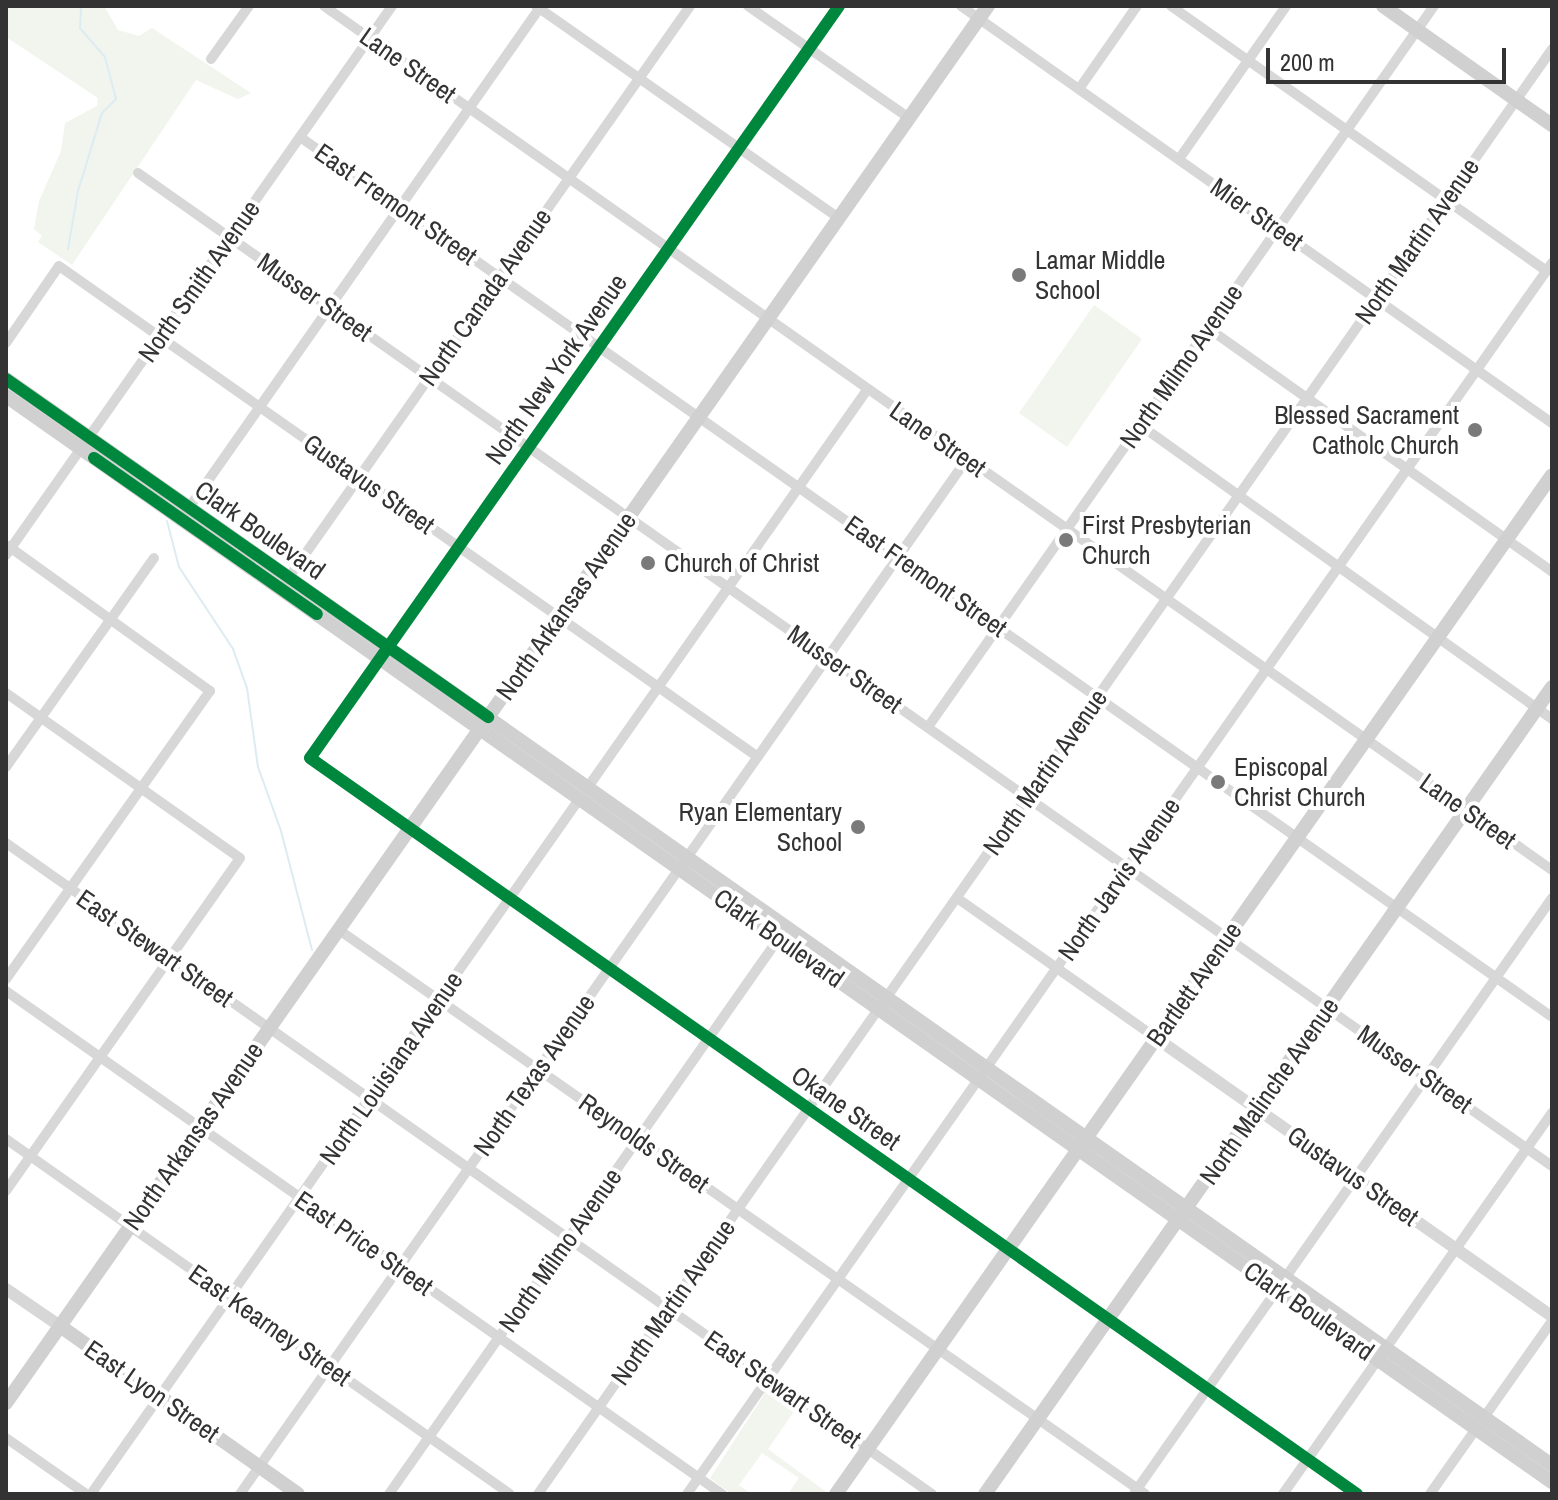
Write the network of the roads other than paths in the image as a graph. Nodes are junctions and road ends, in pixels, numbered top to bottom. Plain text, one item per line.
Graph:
1 (249, 6) edge
2 (324, 6) edge
3 (392, 6) edge
4 (690, 6) edge
5 (748, 6) edge
6 (839, 6) edge
7 (961, 6) edge
8 (988, 6) edge
9 (1137, 6) edge
10 (1171, 6) edge
11 (1286, 6) edge
12 (1383, 6) edge
13 (1434, 6) edge
14 (539, 7) edge
15 (979, 19) junction
16 (1417, 30) junction
17 (370, 38) junction
18 (809, 48) junction
19 (1552, 49) edge
20 (211, 59) dead end
21 (1248, 60) junction
22 (639, 79) junction
23 (1079, 89) junction
24 (1516, 100) junction
25 (469, 108) junction
26 (909, 118) junction
27 (1552, 125) edge
28 (1347, 130) junction
29 (300, 137) junction
30 (739, 149) junction
31 (1179, 159) junction
32 (138, 173) dead end
33 (569, 178) junction
34 (1446, 200) junction
35 (400, 207) junction
36 (839, 218) junction
37 (1278, 229) junction
38 (230, 237) junction
39 (669, 248) junction
40 (1549, 267) edge
41 (500, 277) junction
42 (1377, 298) junction
43 (329, 307) junction
44 (768, 319) junction
45 (1208, 328) junction
46 (160, 337) junction
47 (6, 343) edge
48 (599, 347) junction
49 (1478, 369) junction
50 (429, 377) junction
51 (6, 379) edge
52 (867, 390) junction
53 (6, 396) edge
54 (1307, 397) junction
55 (259, 407) junction
56 (699, 417) junction
57 (1552, 423) edge
58 (1140, 425) junction
59 (85, 443) junction
60 (529, 447) junction
61 (967, 459) junction
62 (1408, 468) junction
63 (1552, 475) edge
64 (359, 477) junction
65 (799, 487) junction
66 (1238, 494) junction
67 (185, 513) junction
68 (629, 517) junction
69 (1067, 529) junction
70 (1506, 540) junction
71 (458, 547) junction
72 (8, 550) edge
73 (899, 557) junction
74 (154, 558) dead end
75 (1340, 565) junction
76 (1552, 572) edge
77 (285, 583) junction
78 (729, 587) junction
79 (1167, 599) junction
80 (559, 617) junction
81 (111, 619) junction
82 (998, 627) junction
83 (1437, 639) junction
84 (384, 653) junction
85 (828, 657) junction
86 (1266, 669) junction
87 (658, 687) junction
88 (1552, 687) edge
89 (6, 693) edge
90 (1098, 697) junction
91 (1537, 709) junction
92 (41, 717) junction
93 (1552, 719) edge
94 (484, 723) junction
95 (928, 727) junction
96 (1366, 740) junction
97 (758, 757) junction
98 (310, 758) joint
99 (6, 767) edge
100 (1198, 767) junction
101 (140, 788) junction
102 (584, 793) junction
103 (1028, 797) junction
104 (1466, 810) junction
105 (410, 828) junction
106 (1297, 837) junction
107 (6, 843) edge
108 (684, 863) junction
109 (1128, 867) junction
110 (1552, 870) edge
111 (70, 888) junction
112 (509, 898) junction
113 (957, 898) junction
114 (1552, 898) edge
115 (1397, 907) junction
116 (339, 930) junction
117 (783, 933) junction
118 (1227, 937) junction
119 (170, 958) junction
120 (1057, 968) junction
121 (609, 969) junction
122 (1496, 977) junction
123 (6, 979) edge
124 (6, 991) edge
125 (438, 1000) junction
126 (883, 1003) junction
127 (1327, 1007) junction
128 (1552, 1017) edge
129 (269, 1028) junction
130 (709, 1038) junction
131 (1156, 1038) junction
132 (100, 1057) junction
133 (538, 1069) junction
134 (982, 1073) junction
135 (1426, 1077) junction
136 (369, 1098) junction
137 (1256, 1107) junction
138 (809, 1109) junction
139 (1552, 1112) edge
140 (200, 1127) junction
141 (6, 1139) edge
142 (638, 1139) junction
143 (1082, 1143) junction
144 (1527, 1148) junction
145 (30, 1157) junction
146 (1552, 1166) edge
147 (469, 1168) junction
148 (1356, 1178) junction
149 (908, 1179) junction
150 (6, 1191) edge
151 (300, 1197) junction
152 (738, 1209) junction
153 (1182, 1213) junction
154 (130, 1227) junction
155 (569, 1238) junction
156 (1008, 1249) junction
157 (1456, 1249) junction
158 (399, 1267) junction
159 (838, 1279) junction
160 (1282, 1283) junction
161 (6, 1289) edge
162 (230, 1297) junction
163 (668, 1308) junction
164 (1108, 1319) junction
165 (1552, 1319) edge
166 (60, 1326) junction
167 (499, 1337) junction
168 (938, 1348) junction
169 (1382, 1354) junction
170 (329, 1367) junction
171 (768, 1379) junction
172 (1207, 1389) junction
173 (160, 1396) junction
174 (6, 1403) edge
175 (599, 1407) junction
176 (1038, 1419) junction
177 (1480, 1423) junction
178 (429, 1437) junction
179 (6, 1438) edge
180 (868, 1449) junction
181 (1308, 1459) junction
182 (1552, 1465) edge
183 (259, 1466) junction
184 (698, 1478) junction
185 (1552, 1482) edge
186 (1139, 1492) edge
187 (88, 1494) edge
188 (240, 1494) edge
189 (298, 1494) edge
190 (389, 1494) edge
191 (510, 1494) edge
192 (538, 1494) edge
193 (687, 1494) edge
194 (722, 1494) edge
195 (836, 1494) edge
196 (932, 1494) edge
197 (985, 1494) edge
198 (1283, 1494) edge
199 (1357, 1494) edge
200 (1430, 1494) edge

1 - 20 street
2 - 17 street, Lane Street
3 - 17 street, North Smith Avenue
4 - 22 street, North Canada Avenue
5 - 18 street
6 - 18 street, North New York Avenue
7 - 15 street, Mier Street
8 - 15 main road, North Arkansas Avenue
9 - 23 street
10 - 21 street
11 - 21 street
12 - 16 main road
13 - 16 street, North Milmo Avenue
14 - 22 street
14 - 25 street
15 - 23 street, Mier Street
15 - 26 main road, North Arkansas Avenue
16 - 24 main road
16 - 28 street, North Milmo Avenue
17 - 25 street, Lane Street
17 - 29 street, North Smith Avenue
18 - 26 street
18 - 30 street, North New York Avenue
19 - 24 street, North Martin Avenue
21 - 28 street
21 - 31 street
22 - 30 street
22 - 33 street, North Canada Avenue
23 - 31 street, Mier Street
24 - 27 main road
24 - 34 street, North Martin Avenue
25 - 33 street, Lane Street
25 - 35 street
26 - 36 main road, North Arkansas Avenue
28 - 34 street
28 - 37 street, North Milmo Avenue
29 - 35 street, East Fremont Street
29 - 38 street, North Smith Avenue
30 - 36 street
30 - 39 street, North New York Avenue
31 - 37 street, Mier Street
32 - 38 street, Musser Street
33 - 39 street, Lane Street
33 - 41 street, North Canada Avenue
34 - 40 street
34 - 42 street, North Martin Avenue
35 - 41 street, East Fremont Street
35 - 43 street
36 - 44 main road, North Arkansas Avenue
37 - 42 street, Mier Street
37 - 45 street, North Milmo Avenue
38 - 43 street, Musser Street
38 - 46 street, North Smith Avenue
39 - 44 street, Lane Street
39 - 48 street, North New York Avenue
40 - 49 street, North Jarvis Avenue
41 - 48 street, East Fremont Street
41 - 50 street, North Canada Avenue
42 - 49 street, Mier Street
42 - 54 street, North Martin Avenue
43 - 50 street, Musser Street
43 - 55 street
44 - 52 street, Lane Street
44 - 56 main road, North Arkansas Avenue
45 - 54 street
45 - 58 street, North Milmo Avenue
46 - 47 street, Gustavus Street
46 - 55 street, Gustavus Street
46 - 59 street, North Smith Avenue
48 - 56 street, East Fremont Street
48 - 60 street, North New York Avenue
49 - 57 street, Mier Street
49 - 62 street, North Jarvis Avenue
50 - 60 street, Musser Street
50 - 64 street, North Canada Avenue
51 - 59 main road, Clark Boulevard
52 - 61 street, Lane Street
52 - 65 street, North Louisiana Avenue
53 - 59 main road, Clark Boulevard
54 - 62 street
54 - 66 street, North Martin Avenue
55 - 64 street, Gustavus Street
55 - 67 street
56 - 65 street, East Fremont Street
56 - 68 main road, North Arkansas Avenue
58 - 66 street
58 - 69 street, North Milmo Avenue
59 - 67 main road, Clark Boulevard
59 - 72 street, North Smith Avenue
60 - 68 street, Musser Street
60 - 71 street, North New York Avenue
61 - 69 street, Lane Street
61 - 73 street, North Texas Avenue
62 - 70 street
62 - 75 street, North Jarvis Avenue
63 - 70 main road, Bartlett Avenue
64 - 71 street, Gustavus Street
64 - 77 street, North Canada Avenue
65 - 73 street, East Fremont Street
65 - 78 street, North Louisiana Avenue
66 - 75 street
66 - 79 street, North Martin Avenue
67 - 77 main road, Clark Boulevard
68 - 78 street, Musser Street
68 - 80 main road, North Arkansas Avenue
69 - 79 street, Lane Street
69 - 82 street, North Milmo Avenue
70 - 76 street
70 - 83 main road, Bartlett Avenue
71 - 80 street, Gustavus Street
71 - 84 street, North New York Avenue
72 - 81 street
73 - 82 street, East Fremont Street
73 - 85 street, North Texas Avenue
74 - 81 street
75 - 83 street
75 - 86 street, North Jarvis Avenue
77 - 84 main road, Clark Boulevard
78 - 85 street, Musser Street
78 - 87 street, North Louisiana Avenue
79 - 86 street, Lane Street
79 - 90 street, North Martin Avenue
80 - 87 street, Gustavus Street
80 - 94 main road, North Arkansas Avenue
81 - 92 street
81 - 101 street
82 - 90 street, East Fremont Street
82 - 95 street, North Milmo Avenue
83 - 91 street
83 - 96 main road, Bartlett Avenue
84 - 94 main road, Clark Boulevard
84 - 98 street, North New York Avenue
85 - 95 street, Musser Street
85 - 97 street, North Texas Avenue
86 - 96 street, Lane Street
86 - 100 street, North Jarvis Avenue
87 - 97 street, Gustavus Street
87 - 102 street, North Louisiana Avenue
88 - 91 main road, North Malinche Avenue
89 - 92 street
90 - 100 street, East Fremont Street
90 - 103 street, North Martin Avenue
91 - 93 street
91 - 104 main road, North Malinche Avenue
92 - 99 street
92 - 101 street
94 - 102 main road, Clark Boulevard
94 - 105 main road, North Arkansas Avenue
95 - 103 street, Musser Street
96 - 104 street, Lane Street
96 - 106 main road, Bartlett Avenue
97 - 108 street, North Texas Avenue
98 - 105 street, Okane Street
100 - 106 street, East Fremont Street
100 - 109 street, North Jarvis Avenue
101 - 111 street
101 - 119 street
102 - 108 main road, Clark Boulevard
102 - 112 street, North Louisiana Avenue
103 - 109 street, Musser Street
103 - 113 street, North Martin Avenue
104 - 110 street, Lane Street
104 - 115 main road, North Malinche Avenue
105 - 112 street, Okane Street
105 - 116 main road, North Arkansas Avenue
106 - 115 street, East Fremont Street
106 - 118 main road, Bartlett Avenue
107 - 111 street, East Stewart Street
108 - 117 main road, Clark Boulevard
108 - 121 street, North Texas Avenue
109 - 118 street, Musser Street
109 - 120 street, North Jarvis Avenue
111 - 119 street, East Stewart Street
111 - 123 street
112 - 121 street, Okane Street
112 - 125 street, North Louisiana Avenue
113 - 120 street, Gustavus Street
113 - 126 street, North Martin Avenue
114 - 122 street
115 - 122 street, East Fremont Street
115 - 127 main road, North Malinche Avenue
116 - 125 street, Reynolds Street
116 - 129 main road, North Arkansas Avenue
117 - 126 main road, Clark Boulevard
117 - 130 street, North Milmo Avenue
118 - 127 street, Musser Street
118 - 131 main road, Bartlett Avenue
119 - 129 street, East Stewart Street
119 - 132 street
120 - 131 street, Gustavus Street
120 - 134 street, North Jarvis Avenue
121 - 130 street, Okane Street
121 - 133 street, North Texas Avenue
122 - 128 street, East Fremont Street
122 - 135 street
124 - 132 street, East Price Street
125 - 133 street, Reynolds Street
125 - 136 street, North Louisiana Avenue
126 - 134 main road, Clark Boulevard
126 - 138 street, North Martin Avenue
127 - 135 street, Musser Street
127 - 137 main road, North Malinche Avenue
129 - 136 street, East Stewart Street
129 - 140 main road, North Arkansas Avenue
130 - 138 street, Okane Street
130 - 142 street, North Milmo Avenue
131 - 137 street, Gustavus Street
131 - 143 main road, Bartlett Avenue
132 - 140 street, East Price Street
132 - 145 street
133 - 142 street, Reynolds Street
133 - 147 street, North Texas Avenue
134 - 143 main road, Clark Boulevard
134 - 149 street, North Jarvis Avenue
135 - 144 street, Musser Street
135 - 148 street
136 - 147 street, East Stewart Street
136 - 151 street, North Louisiana Avenue
137 - 148 street, Gustavus Street
137 - 153 main road, North Malinche Avenue
138 - 149 street, Okane Street
138 - 152 street, North Martin Avenue
139 - 144 street
140 - 151 street, East Price Street
140 - 154 main road, North Arkansas Avenue
141 - 145 street, East Kearney Street
142 - 152 street, Reynolds Street
142 - 155 street, North Milmo Avenue
143 - 153 main road, Clark Boulevard
143 - 156 main road, Bartlett Avenue
144 - 146 street, Musser Street
144 - 157 street
145 - 150 street
145 - 154 street, East Kearney Street
147 - 155 street, East Stewart Street
147 - 158 street, North Texas Avenue
148 - 157 street, Gustavus Street
148 - 160 street
149 - 156 street, Okane Street
149 - 159 street, North Jarvis Avenue
151 - 158 street, East Price Street
151 - 162 street, North Louisiana Avenue
152 - 159 street, Reynolds Street
152 - 163 street, North Martin Avenue
153 - 160 main road, Clark Boulevard
153 - 164 main road, North Malinche Avenue
154 - 162 street, East Kearney Street
154 - 166 main road, North Arkansas Avenue
155 - 163 street, East Stewart Street
155 - 167 street, North Milmo Avenue
156 - 164 street, Okane Street
156 - 168 main road, Bartlett Avenue
157 - 165 street, Gustavus Street
157 - 169 street
158 - 167 street, East Price Street
158 - 170 street, North Texas Avenue
159 - 168 street, Reynolds Street
159 - 171 street, North Jarvis Avenue
160 - 169 main road, Clark Boulevard
160 - 172 street
161 - 166 street, East Lyon Street
162 - 170 street, East Kearney Street
162 - 173 street, North Louisiana Avenue
163 - 171 street, East Stewart Street
163 - 175 street, North Martin Avenue
164 - 172 street, Okane Street
164 - 176 main road, North Malinche Avenue
165 - 177 street
166 - 173 main road, East Lyon Street
166 - 174 main road, North Arkansas Avenue
167 - 175 street, East Price Street
167 - 178 street, North Milmo Avenue
168 - 176 street, Reynolds Street
168 - 180 main road, Bartlett Avenue
169 - 177 main road, Clark Boulevard
169 - 181 street
170 - 178 street, East Kearney Street
170 - 183 street, North Texas Avenue
171 - 180 street, East Stewart Street
171 - 184 street, North Jarvis Avenue
172 - 181 street, Okane Street
172 - 186 street
173 - 183 main road, East Lyon Street
173 - 187 street, North Louisiana Avenue
175 - 184 street, East Price Street
175 - 192 street, North Martin Avenue
176 - 186 street, Reynolds Street
176 - 197 main road, North Malinche Avenue
177 - 182 main road, Clark Boulevard
177 - 185 main road, Clark Boulevard
177 - 200 street
178 - 190 street, North Milmo Avenue
178 - 191 street, East Kearney Street
179 - 187 street
180 - 195 main road, Bartlett Avenue
180 - 196 street, East Stewart Street
181 - 198 street
181 - 199 street, Okane Street
183 - 188 street, North Texas Avenue
183 - 189 main road, East Lyon Street
184 - 193 street, North Jarvis Avenue
184 - 194 street, East Price Street

